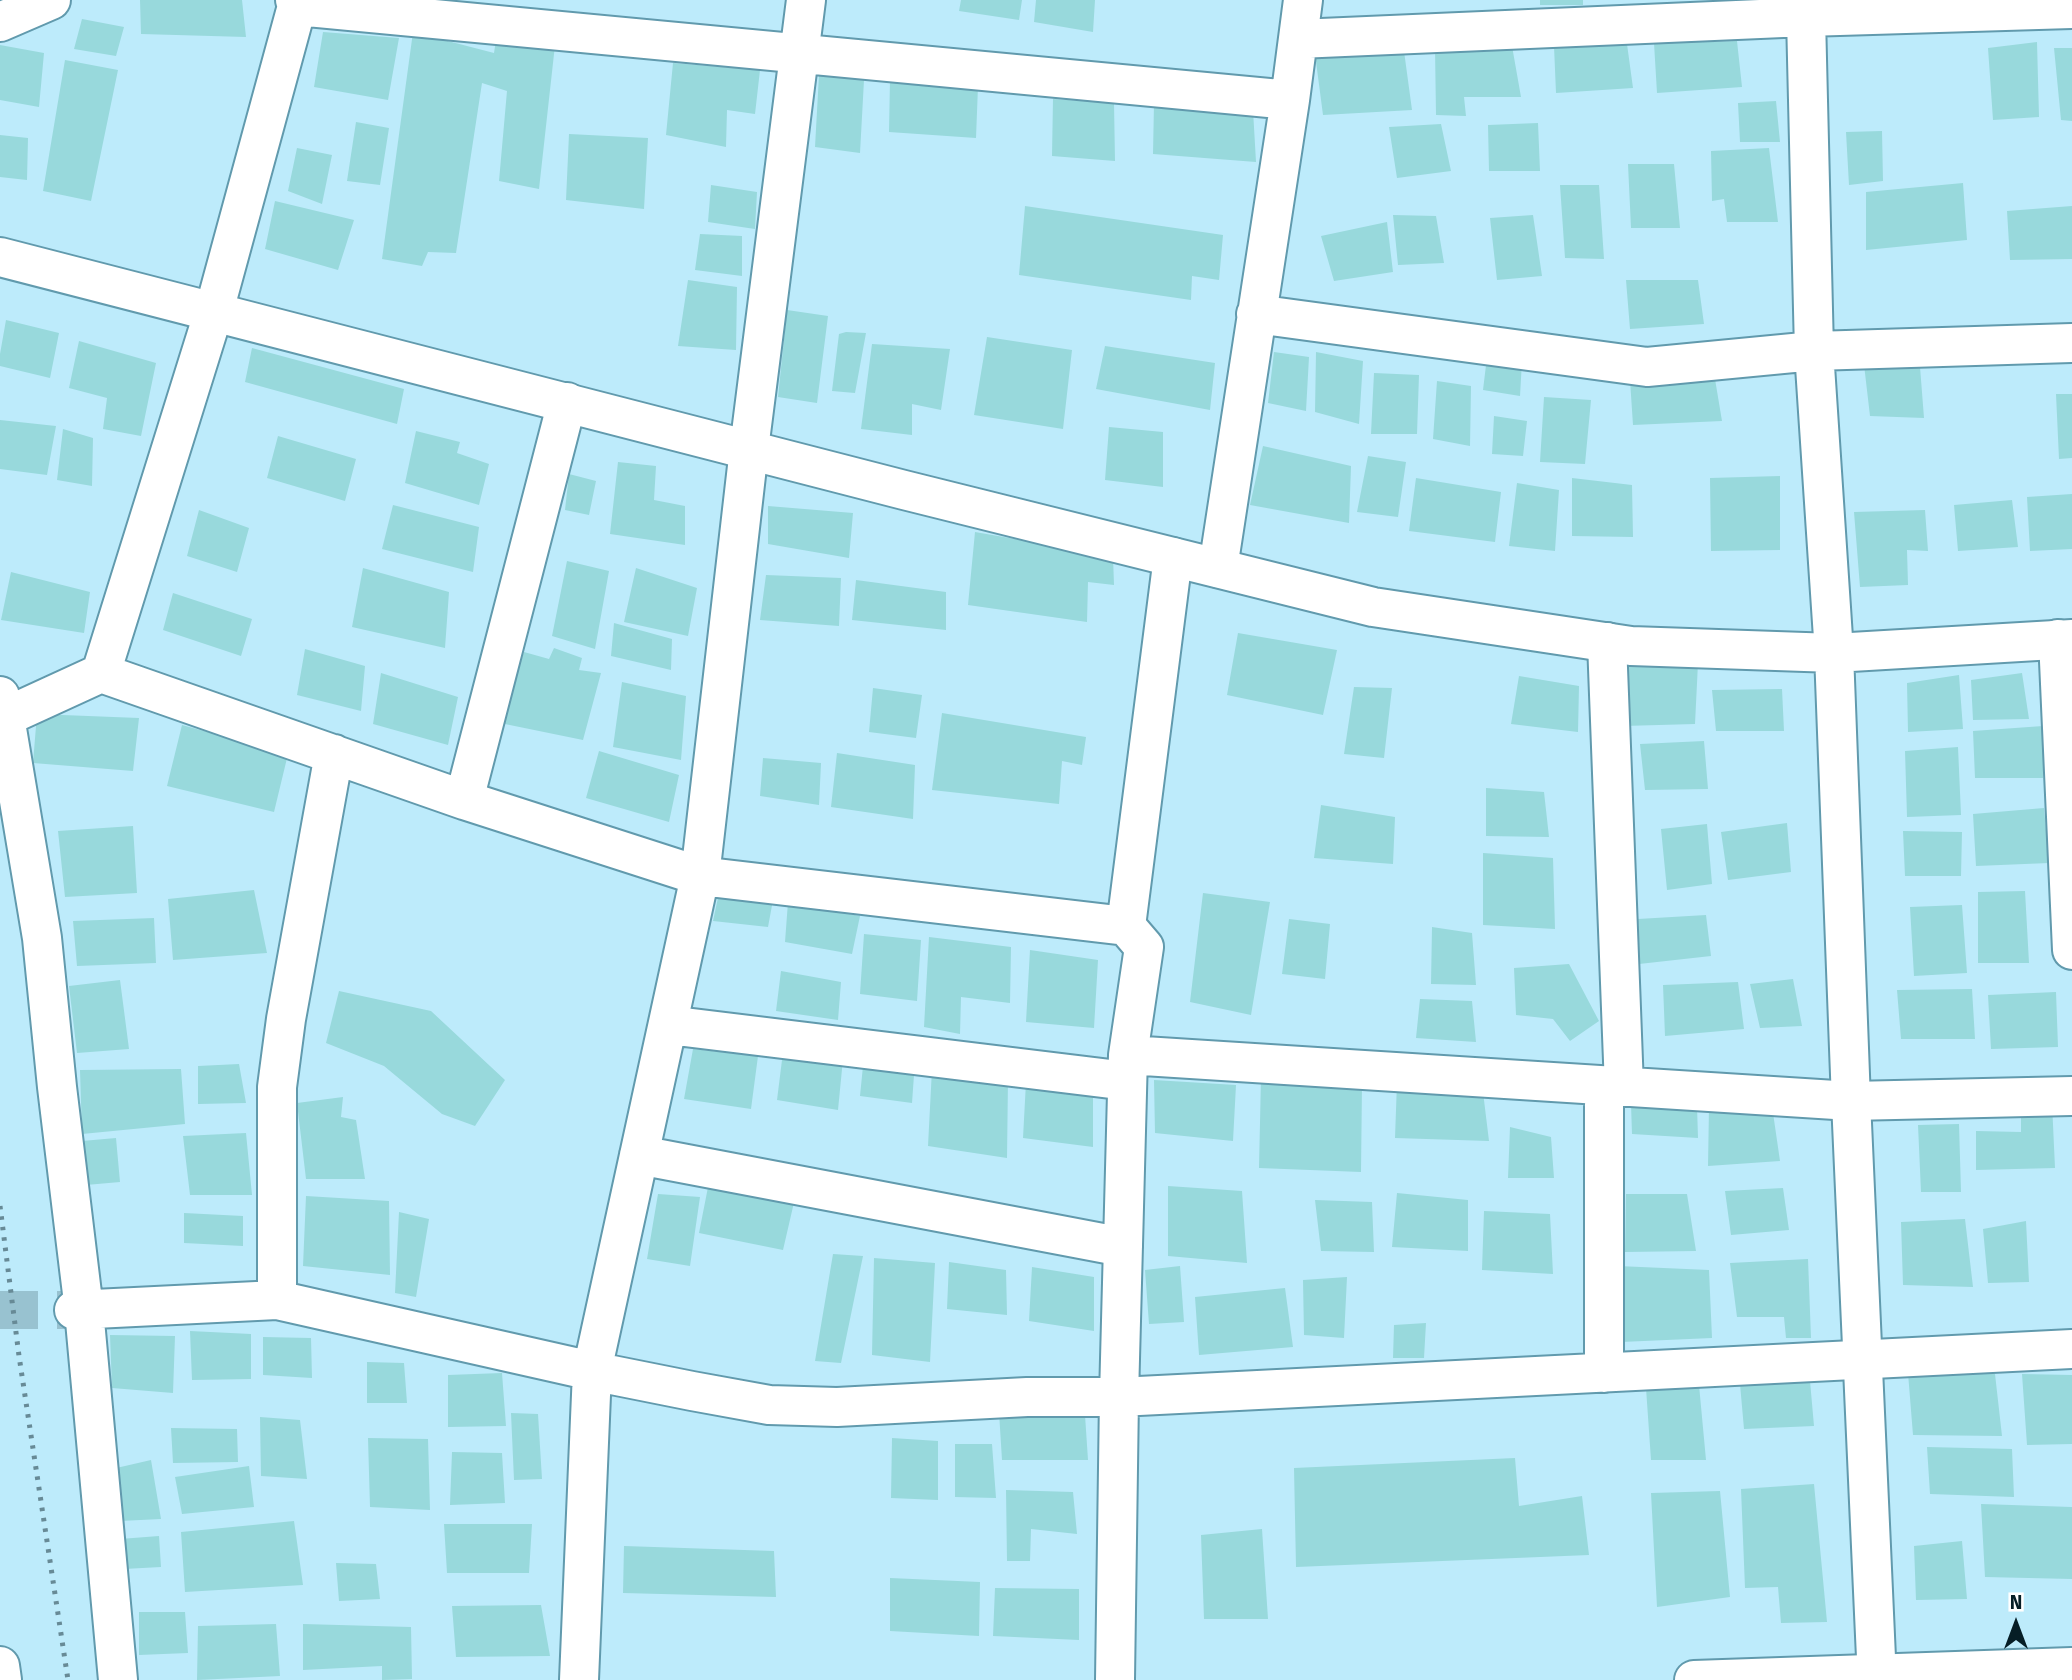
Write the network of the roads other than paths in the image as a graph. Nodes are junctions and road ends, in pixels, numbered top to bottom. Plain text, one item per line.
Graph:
1 (51, 0) edge
2 (806, 0) edge
3 (1303, 0) edge
4 (296, 3) edge
5 (1806, 8) edge
6 (2072, 9) edge
7 (0, 22) edge
8 (1298, 39) junction
9 (800, 55) junction
10 (1290, 100) junction
11 (0, 257) edge
12 (214, 311) junction
13 (1256, 314) junction
14 (2072, 343) edge
15 (1814, 351) junction
16 (567, 402) junction
17 (749, 449) junction
18 (1173, 557) junction
19 (1218, 568) junction
20 (2065, 639) edge
21 (1607, 642) junction
22 (1834, 653) junction
23 (101, 673) junction
24 (3, 706) edge
25 (334, 754) junction
26 (464, 800) junction
27 (699, 877) junction
28 (1126, 926) junction
29 (2072, 950) edge
30 (667, 1025) junction
31 (1128, 1068) junction
32 (1614, 1086) junction
33 (2072, 1096) edge
34 (1851, 1101) junction
35 (639, 1155) junction
36 (1123, 1247) junction
37 (276, 1300) junction
38 (79, 1310) junction
39 (2072, 1349) edge
40 (1862, 1360) junction
41 (592, 1371) junction
42 (1604, 1373) junction
43 (1119, 1397) junction
44 (0, 1666) edge
45 (2072, 1667) edge
46 (1877, 1676) edge
47 (2, 1680) edge
48 (118, 1680) edge
49 (579, 1680) edge
50 (1115, 1680) edge
51 (1694, 1680) edge

1 - 7 street
2 - 9 street
3 - 8 street
4 - 9 street
4 - 12 street
5 - 6 street
5 - 8 street
5 - 15 street
8 - 10 street
9 - 10 street
9 - 17 street
10 - 13 street
11 - 12 street
12 - 16 street
12 - 23 street
13 - 15 street
13 - 19 street
14 - 15 street
15 - 22 street
16 - 17 street
16 - 26 street
17 - 18 street
17 - 27 street
18 - 19 street
18 - 28 street
19 - 21 street
20 - 22 street
20 - 29 street
21 - 22 street
21 - 32 street
22 - 34 street
23 - 24 street
23 - 25 street
24 - 38 street
25 - 26 street
25 - 37 street
26 - 27 street
27 - 28 street
27 - 30 street
28 - 31 street
30 - 31 street
30 - 35 street
31 - 32 street
31 - 36 street
32 - 34 street
32 - 42 street
33 - 34 street
34 - 40 street
35 - 36 street
35 - 41 street
36 - 43 street
37 - 38 street
37 - 41 street
38 - 48 street
39 - 40 street
40 - 42 street
40 - 46 street
41 - 43 street
41 - 49 street
42 - 43 street
43 - 50 street
44 - 47 street
45 - 46 street
46 - 51 street

